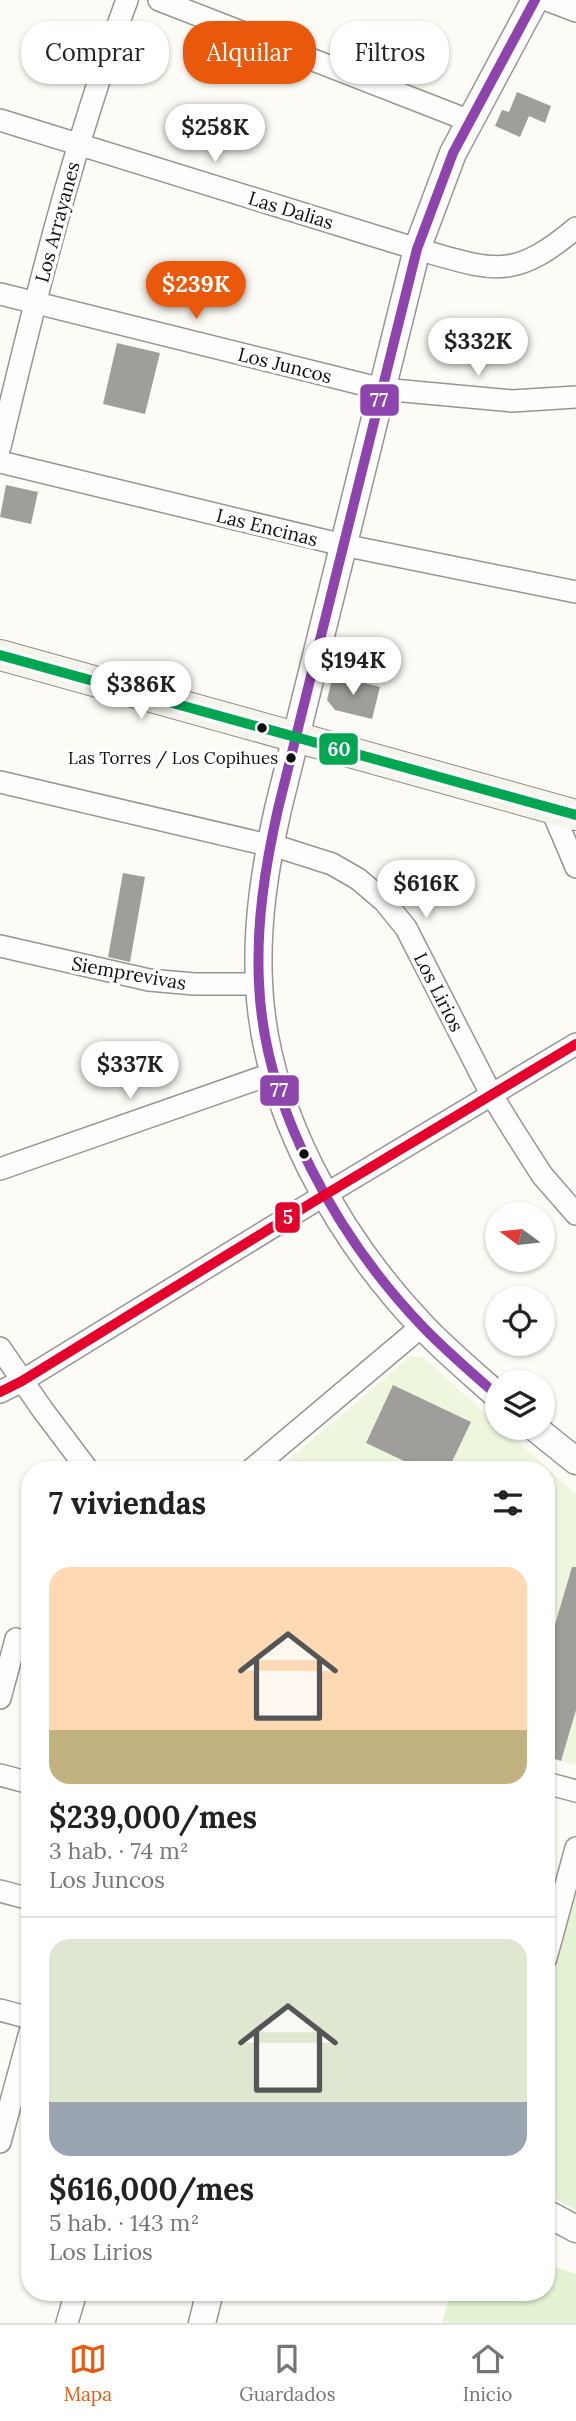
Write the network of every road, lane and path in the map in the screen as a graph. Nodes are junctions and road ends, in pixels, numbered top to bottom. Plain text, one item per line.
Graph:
1 (127, 0) edge
2 (159, 0) edge
3 (535, 0) edge
4 (547, 0) edge
5 (576, 11) edge
6 (0, 120) edge
7 (470, 121) junction
8 (78, 144) junction
9 (576, 228) edge
10 (417, 249) junction
11 (0, 294) edge
12 (35, 303) junction
13 (382, 389) junction
14 (576, 397) edge
15 (0, 447) edge
16 (0, 462) edge
17 (343, 545) junction
18 (576, 592) edge
19 (0, 655) edge
20 (296, 737) junction
21 (0, 782) edge
22 (564, 811) edge
23 (270, 845) junction
24 (576, 867) edge
25 (0, 946) edge
26 (259, 984) junction
27 (576, 1044) edge
28 (274, 1073) junction
29 (491, 1094) junction
30 (0, 1169) edge
31 (326, 1194) junction
32 (576, 1214) edge
33 (422, 1326) junction
34 (0, 1348) edge
35 (22, 1381) junction
36 (485, 1384) edge
37 (0, 1392) edge
38 (550, 1440) edge
39 (81, 1461) edge
40 (262, 1461) edge
41 (576, 1461) edge
42 (15, 1638) edge
43 (0, 1698) edge
44 (0, 1775) edge
45 (21, 1781) edge
46 (555, 1785) edge
47 (576, 1791) edge
48 (576, 1848) edge
49 (0, 1891) edge
50 (21, 1897) edge
51 (555, 1925) edge
52 (0, 2010) edge
53 (21, 2016) edge
54 (21, 2065) edge
55 (0, 2142) edge
56 (555, 2218) edge
57 (576, 2229) edge
58 (73, 2301) edge
59 (208, 2301) edge
60 (67, 2323) edge
61 (202, 2323) edge

1 - 8 street, Los Arrayanes
2 - 7 street
3 - 7 street
4 - 5 street
6 - 8 street, Las Dalias
7 - 10 street
8 - 10 street, Las Dalias
8 - 12 street, Los Arrayanes
9 - 10 street, Las Dalias
10 - 13 street
11 - 12 street, Los Juncos
12 - 13 street, Los Juncos
12 - 15 street, Los Arrayanes
13 - 14 street, Los Juncos
13 - 17 street
16 - 17 street, Las Encinas
17 - 18 street, Las Encinas
17 - 20 street
19 - 20 main road
20 - 22 main road
20 - 23 street
21 - 23 street, Los Lirios
22 - 24 street
23 - 26 street
23 - 29 street, Los Lirios
25 - 26 street, Siemprevivas
26 - 28 street
27 - 29 street
28 - 30 street
28 - 31 street
29 - 31 street
29 - 32 street, Los Lirios
31 - 33 street
31 - 35 street
33 - 36 street
33 - 40 street
34 - 35 street
35 - 37 street
35 - 39 street
38 - 41 street
42 - 43 street
44 - 45 street
46 - 47 street
48 - 51 street
49 - 50 street
52 - 53 street
54 - 55 street
56 - 57 street
58 - 60 street
59 - 61 street

